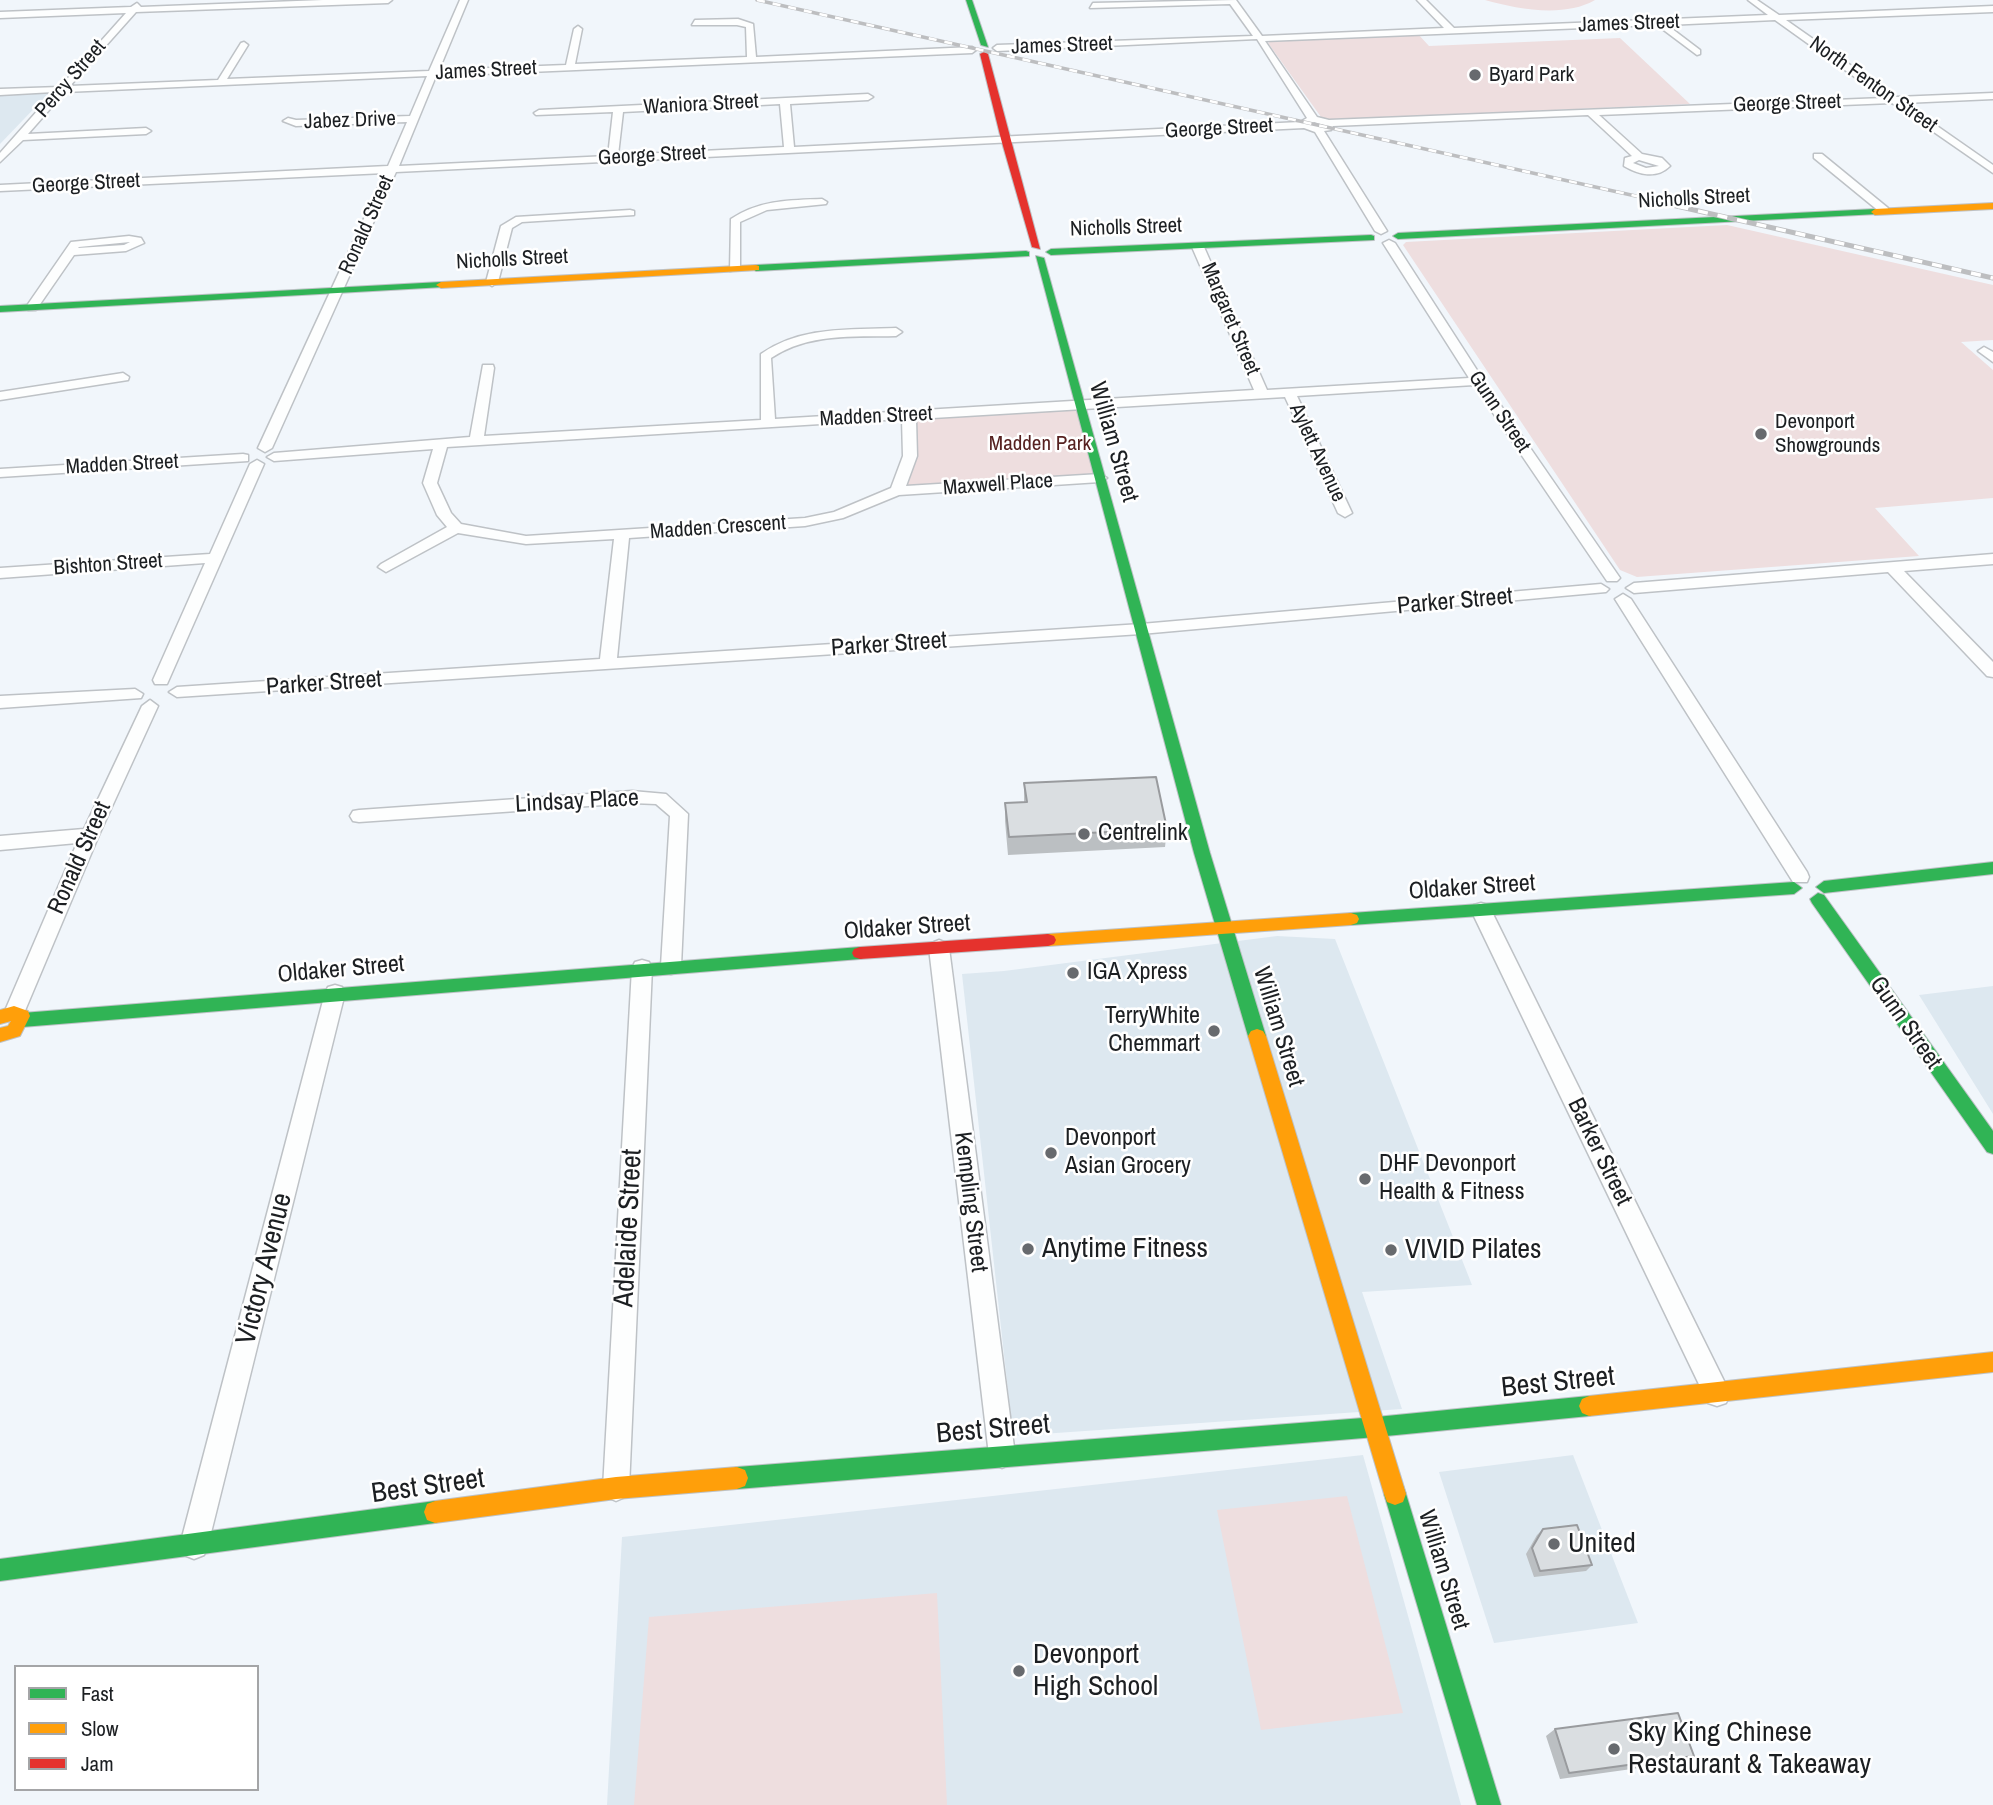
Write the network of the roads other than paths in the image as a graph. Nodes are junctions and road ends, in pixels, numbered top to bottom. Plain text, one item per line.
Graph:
1 (142, 0) edge
2 (388, 0) edge
3 (464, 0) edge
4 (969, 0) edge
5 (1422, 0) edge
6 (1752, 0) edge
7 (1233, 1) edge
8 (1093, 6) dead end
9 (133, 9) junction
10 (1993, 9) edge
11 (0, 15) edge
12 (1776, 18) junction
13 (695, 23) dead end
14 (1660, 23) junction
15 (578, 29) dead end
16 (1452, 31) junction
17 (1259, 39) junction
18 (244, 45) dead end
19 (985, 49) junction
20 (1697, 52) dead end
21 (752, 60) junction
22 (570, 67) junction
23 (431, 73) junction
24 (221, 82) junction
25 (60, 90) junction
26 (0, 92) edge
27 (1993, 96) edge
28 (868, 97) dead end
29 (1893, 100) junction
30 (785, 102) junction
31 (618, 109) junction
32 (1590, 112) junction
33 (539, 113) dead end
34 (413, 119) junction
35 (288, 121) dead end
36 (1312, 124) junction
37 (146, 131) dead end
38 (21, 137) junction
39 (1005, 139) junction
40 (789, 149) junction
41 (1818, 156) dead end
42 (1639, 157) dead end
43 (613, 158) junction
44 (0, 159) edge
45 (392, 169) junction
46 (1993, 170) edge
47 (0, 188) edge
48 (822, 202) dead end
49 (1993, 206) edge
50 (1884, 209) junction
51 (630, 213) dead end
52 (1385, 237) junction
53 (1198, 247) junction
54 (70, 251) junction
55 (1038, 253) junction
56 (734, 269) junction
57 (492, 282) junction
58 (337, 291) junction
59 (32, 307) junction
60 (0, 309) edge
61 (896, 332) dead end
62 (488, 368) dead end
63 (123, 377) dead end
64 (1478, 381) junction
65 (1289, 392) junction
66 (1262, 393) junction
67 (0, 396) edge
68 (1078, 403) junction
69 (909, 415) junction
70 (768, 423) junction
71 (476, 441) junction
72 (441, 444) junction
73 (269, 452) junction
74 (250, 461) junction
75 (0, 473) edge
76 (1100, 478) junction
77 (897, 491) junction
78 (1345, 513) dead end
79 (456, 528) junction
80 (622, 535) junction
81 (216, 558) junction
82 (1993, 559) edge
83 (386, 567) dead end
84 (1892, 567) junction
85 (0, 573) edge
86 (1607, 584) junction
87 (1629, 593) junction
88 (1141, 629) junction
89 (608, 663) junction
90 (1993, 672) edge
91 (162, 680) junction
92 (177, 692) junction
93 (143, 700) junction
94 (0, 702) edge
95 (359, 816) dead end
96 (90, 835) junction
97 (0, 843) edge
98 (1993, 868) edge
99 (1797, 882) junction
100 (1821, 893) junction
101 (1481, 910) junction
102 (1225, 929) junction
103 (939, 948) junction
104 (671, 966) junction
105 (642, 968) junction
106 (335, 993) junction
107 (7, 1027) edge
108 (1993, 1146) edge
109 (1993, 1362) edge
110 (1717, 1394) junction
111 (1376, 1427) junction
112 (1002, 1455) junction
113 (616, 1488) junction
114 (194, 1545) junction
115 (0, 1570) edge
116 (1489, 1805) edge

1 - 9 street, Percy Street
2 - 9 street
3 - 23 street, Ronald Street
4 - 19 street, William Street
5 - 16 street
6 - 12 street, North Fenton Street
7 - 8 street
7 - 17 street, Gunn Street
9 - 11 street
9 - 25 street, Percy Street
10 - 12 street, James Street
12 - 14 street, James Street
12 - 29 street, North Fenton Street
13 - 21 street
14 - 16 street, James Street
14 - 20 street
15 - 22 street
16 - 17 street, James Street
17 - 19 street, James Street
17 - 36 street, Gunn Street
18 - 24 street
19 - 21 street, James Street
19 - 39 street, William Street
21 - 22 street, James Street
22 - 23 street, James Street
23 - 24 street, James Street
23 - 34 street, Ronald Street
24 - 25 street, James Street
25 - 26 street, James Street
25 - 38 street, Percy Street
27 - 29 street, George Street
28 - 30 street, Waniora Street
29 - 32 street, George Street
29 - 46 street, North Fenton Street
30 - 31 street, Waniora Street
30 - 40 street, Waniora Street
31 - 33 street, Waniora Street
31 - 43 street, Waniora Street
32 - 36 street, George Street
32 - 42 street
34 - 35 street, Jabez Drive
34 - 45 street, Ronald Street
36 - 39 street, George Street
36 - 52 street, Gunn Street
37 - 38 street
38 - 44 street, Percy Street
39 - 40 street, George Street
39 - 55 street, William Street
40 - 43 street, George Street
41 - 50 street
43 - 45 street, George Street
45 - 47 street, George Street
45 - 58 street, Ronald Street
48 - 56 street
49 - 50 street, Nicholls Street
50 - 52 street, Nicholls Street
51 - 57 street
52 - 53 street, Nicholls Street
52 - 64 street, Gunn Street
53 - 55 street, Nicholls Street
53 - 66 street, Margaret Street
54 - 54 street
54 - 59 street
55 - 56 street, Nicholls Street
55 - 68 street, William Street
56 - 57 street, Nicholls Street
57 - 58 street, Nicholls Street
58 - 59 street, Nicholls Street
58 - 73 street, Ronald Street
59 - 60 street, Nicholls Street
61 - 70 street
62 - 71 street
63 - 67 street
64 - 65 street, Madden Street
64 - 86 street, Gunn Street
65 - 66 street, Madden Street
65 - 78 street, Aylett Avenue
66 - 68 street, Madden Street
68 - 69 street, Madden Street
68 - 76 street, William Street
69 - 70 street, Madden Street
69 - 77 street
70 - 71 street, Madden Street
71 - 72 street, Madden Street
72 - 73 street, Madden Street
72 - 79 street
73 - 74 street, Madden Street
74 - 75 street, Madden Street
74 - 81 street
76 - 77 street, Maxwell Place
76 - 88 street, William Street
77 - 80 street, Madden Crescent
79 - 80 street, Madden Crescent
79 - 83 street
80 - 89 street
81 - 85 street, Bishton Street
81 - 91 street
82 - 84 street
84 - 87 street
84 - 90 street
86 - 87 street
86 - 88 street, Parker Street
87 - 99 street
88 - 89 street, Parker Street
88 - 102 street, William Street
89 - 92 street, Parker Street
91 - 92 street
91 - 93 street
92 - 93 street
93 - 94 street
93 - 96 street, Ronald Street
95 - 104 street, Lindsay Place
96 - 97 street
96 - 107 street, Ronald Street
98 - 100 street
99 - 100 street
99 - 101 street, Oldaker Street
100 - 108 street, Gunn Street
101 - 102 street, Oldaker Street
101 - 110 street, Barker Street
102 - 103 street, Oldaker Street
102 - 111 street, William Street
103 - 104 street, Oldaker Street
103 - 112 street, Kempling Street
104 - 105 street, Oldaker Street
105 - 106 street, Oldaker Street
105 - 113 street, Adelaide Street
106 - 107 street, Oldaker Street
106 - 114 street, Victory Avenue
109 - 110 street, Best Street
110 - 111 street, Best Street
111 - 112 street, Best Street
111 - 116 street, William Street
112 - 113 street, Best Street
113 - 114 street, Best Street
114 - 115 street, Best Street

